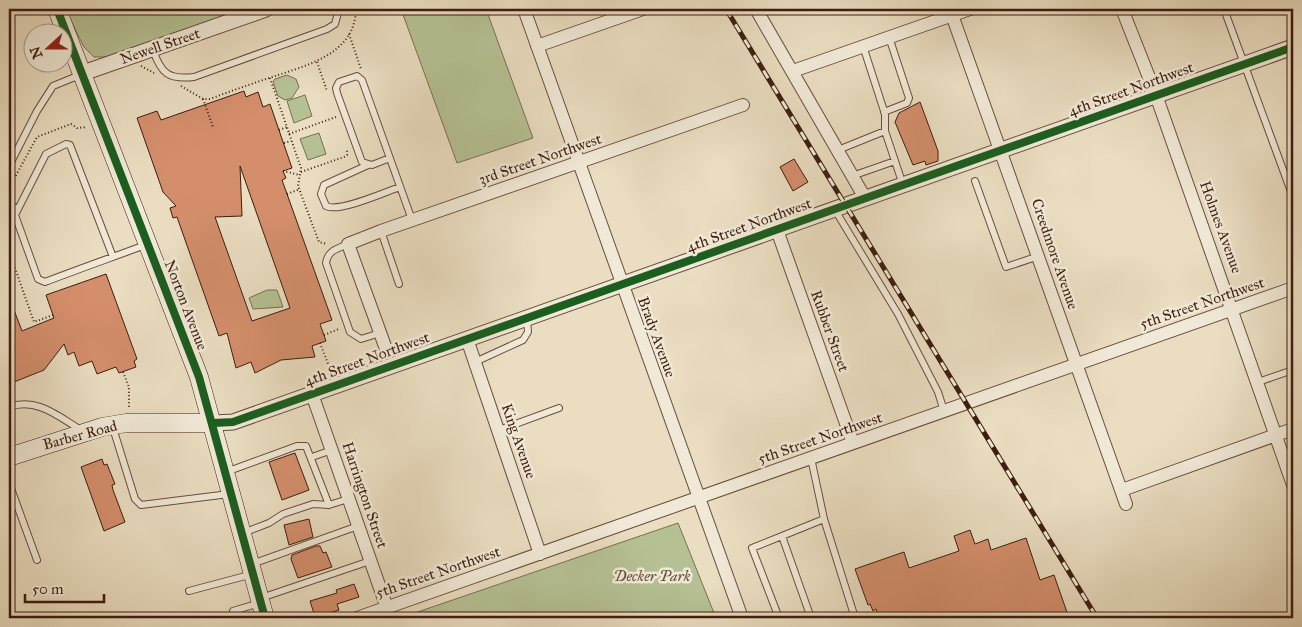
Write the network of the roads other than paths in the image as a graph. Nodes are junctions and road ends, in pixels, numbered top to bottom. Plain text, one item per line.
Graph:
1 (58, 9) edge
2 (266, 9) edge
3 (339, 9) edge
4 (524, 9) edge
5 (643, 9) edge
6 (756, 9) edge
7 (970, 9) edge
8 (1122, 9) edge
9 (1224, 9) edge
10 (952, 15) junction
11 (889, 37) junction
12 (537, 46) junction
13 (863, 46) junction
14 (1293, 46) edge
15 (152, 49) junction
16 (1244, 64) junction
17 (793, 71) junction
18 (83, 73) junction
19 (1156, 95) junction
20 (744, 105) dead end
21 (884, 112) junction
22 (885, 131) junction
23 (838, 150) junction
24 (1002, 150) junction
25 (390, 158) junction
26 (895, 161) junction
27 (578, 163) junction
28 (368, 165) junction
29 (9, 166) edge
30 (852, 176) junction
31 (975, 182) dead end
32 (904, 185) junction
33 (400, 187) junction
34 (1293, 197) edge
35 (865, 198) junction
36 (9, 204) edge
37 (18, 209) junction
38 (835, 209) junction
39 (412, 220) junction
40 (777, 230) junction
41 (380, 231) junction
42 (149, 244) junction
43 (348, 244) junction
44 (1039, 256) junction
45 (113, 257) junction
46 (399, 284) dead end
47 (621, 285) junction
48 (1293, 288) edge
49 (1233, 309) junction
50 (526, 318) junction
51 (381, 333) junction
52 (467, 339) junction
53 (386, 348) dead end
54 (475, 362) junction
55 (1076, 364) junction
56 (1293, 370) edge
57 (1258, 382) junction
58 (312, 394) junction
59 (9, 407) edge
60 (559, 408) dead end
61 (944, 411) junction
62 (214, 423) junction
63 (112, 425) junction
64 (1293, 429) edge
65 (499, 430) junction
66 (84, 432) junction
67 (1276, 435) junction
68 (853, 443) junction
69 (332, 450) junction
70 (9, 457) edge
71 (312, 457) junction
72 (811, 458) junction
73 (226, 472) junction
74 (9, 483) edge
75 (1293, 486) edge
76 (1122, 490) junction
77 (233, 494) junction
78 (698, 498) junction
79 (348, 499) junction
80 (1126, 504) dead end
81 (329, 505) junction
82 (824, 519) junction
83 (358, 526) junction
84 (242, 534) junction
85 (782, 536) junction
86 (540, 554) junction
87 (37, 560) dead end
88 (370, 561) junction
89 (252, 569) junction
90 (189, 591) dead end
91 (262, 607) edge
92 (387, 608) junction
93 (232, 618) edge
94 (357, 618) edge
95 (742, 618) edge
96 (779, 618) edge
97 (811, 618) edge
98 (855, 618) edge

1 - 18 main road, Norton Avenue
2 - 15 street, Newell Street
3 - 15 lane
4 - 12 street, Brady Avenue
5 - 12 street
6 - 17 street
7 - 10 street
8 - 19 street, Holmes Avenue
9 - 16 lane
10 - 11 street
10 - 24 street, Creedmore Avenue
11 - 13 street
11 - 21 lane
12 - 27 street, Brady Avenue
13 - 17 street
13 - 21 lane
14 - 16 street, 4th Street Northwest
15 - 18 street, Newell Street
16 - 19 street, 4th Street Northwest
16 - 34 lane
17 - 23 street
18 - 29 lane
18 - 42 main road, Norton Avenue
19 - 24 street, 4th Street Northwest
19 - 49 street, Holmes Avenue
20 - 27 street, 3rd Street Northwest
21 - 22 lane
22 - 23 lane
22 - 26 lane
23 - 30 street
24 - 32 street, 4th Street Northwest
24 - 44 street, Creedmore Avenue
25 - 28 lane
25 - 28 lane
25 - 33 lane
26 - 30 lane
26 - 32 lane
27 - 39 street, 3rd Street Northwest
27 - 47 street, Brady Avenue
28 - 33 lane
30 - 35 street
31 - 44 lane
32 - 35 street, 4th Street Northwest
33 - 39 lane
35 - 38 street, 4th Street Northwest
36 - 37 lane
37 - 45 lane
37 - 45 lane
38 - 40 street, 4th Street Northwest
38 - 61 lane
39 - 41 street, 3rd Street Northwest
40 - 47 street, 4th Street Northwest
40 - 68 street, Rubber Street
41 - 43 street, 3rd Street Northwest
41 - 46 lane
42 - 45 lane
42 - 62 main road, Norton Avenue
43 - 51 street
43 - 51 lane
44 - 55 street, Creedmore Avenue
47 - 50 street, 4th Street Northwest
47 - 78 street, Brady Avenue
48 - 49 street, 5th Street Northwest
49 - 55 street, 5th Street Northwest
49 - 57 street, Holmes Avenue
50 - 52 street, 4th Street Northwest
50 - 54 lane
51 - 53 street
52 - 54 street, King Avenue
52 - 58 street, 4th Street Northwest
54 - 65 street, King Avenue
55 - 61 street, 5th Street Northwest
55 - 76 street, Creedmore Avenue
56 - 57 lane
57 - 67 street, Holmes Avenue
58 - 62 street, 4th Street Northwest
58 - 69 street, Harrington Street
59 - 66 lane
60 - 65 lane
61 - 68 street, 5th Street Northwest
62 - 63 main road, Barber Road
62 - 73 main road, Norton Avenue
63 - 66 main road, Barber Road
63 - 77 lane
64 - 67 street
65 - 86 street, King Avenue
66 - 70 main road, Barber Road
67 - 75 street, Holmes Avenue
67 - 76 street
68 - 72 street, 5th Street Northwest
69 - 71 lane
69 - 79 street, Harrington Street
71 - 73 lane
71 - 81 lane
72 - 78 street, 5th Street Northwest
72 - 82 lane
73 - 77 main road, Norton Avenue
74 - 87 lane
76 - 80 street, Creedmore Avenue
77 - 84 main road, Norton Avenue
78 - 86 street, 5th Street Northwest
78 - 95 street, Brady Avenue
79 - 81 lane
79 - 83 street, Harrington Street
81 - 84 lane
82 - 85 lane
82 - 98 lane
83 - 88 street, Harrington Street
83 - 89 lane
84 - 89 main road, Norton Avenue
85 - 96 lane
85 - 97 lane
86 - 92 street, 5th Street Northwest
88 - 91 lane
88 - 92 street, Harrington Street
89 - 90 lane
89 - 91 main road, Norton Avenue
91 - 93 lane
92 - 94 street, 5th Street Northwest

